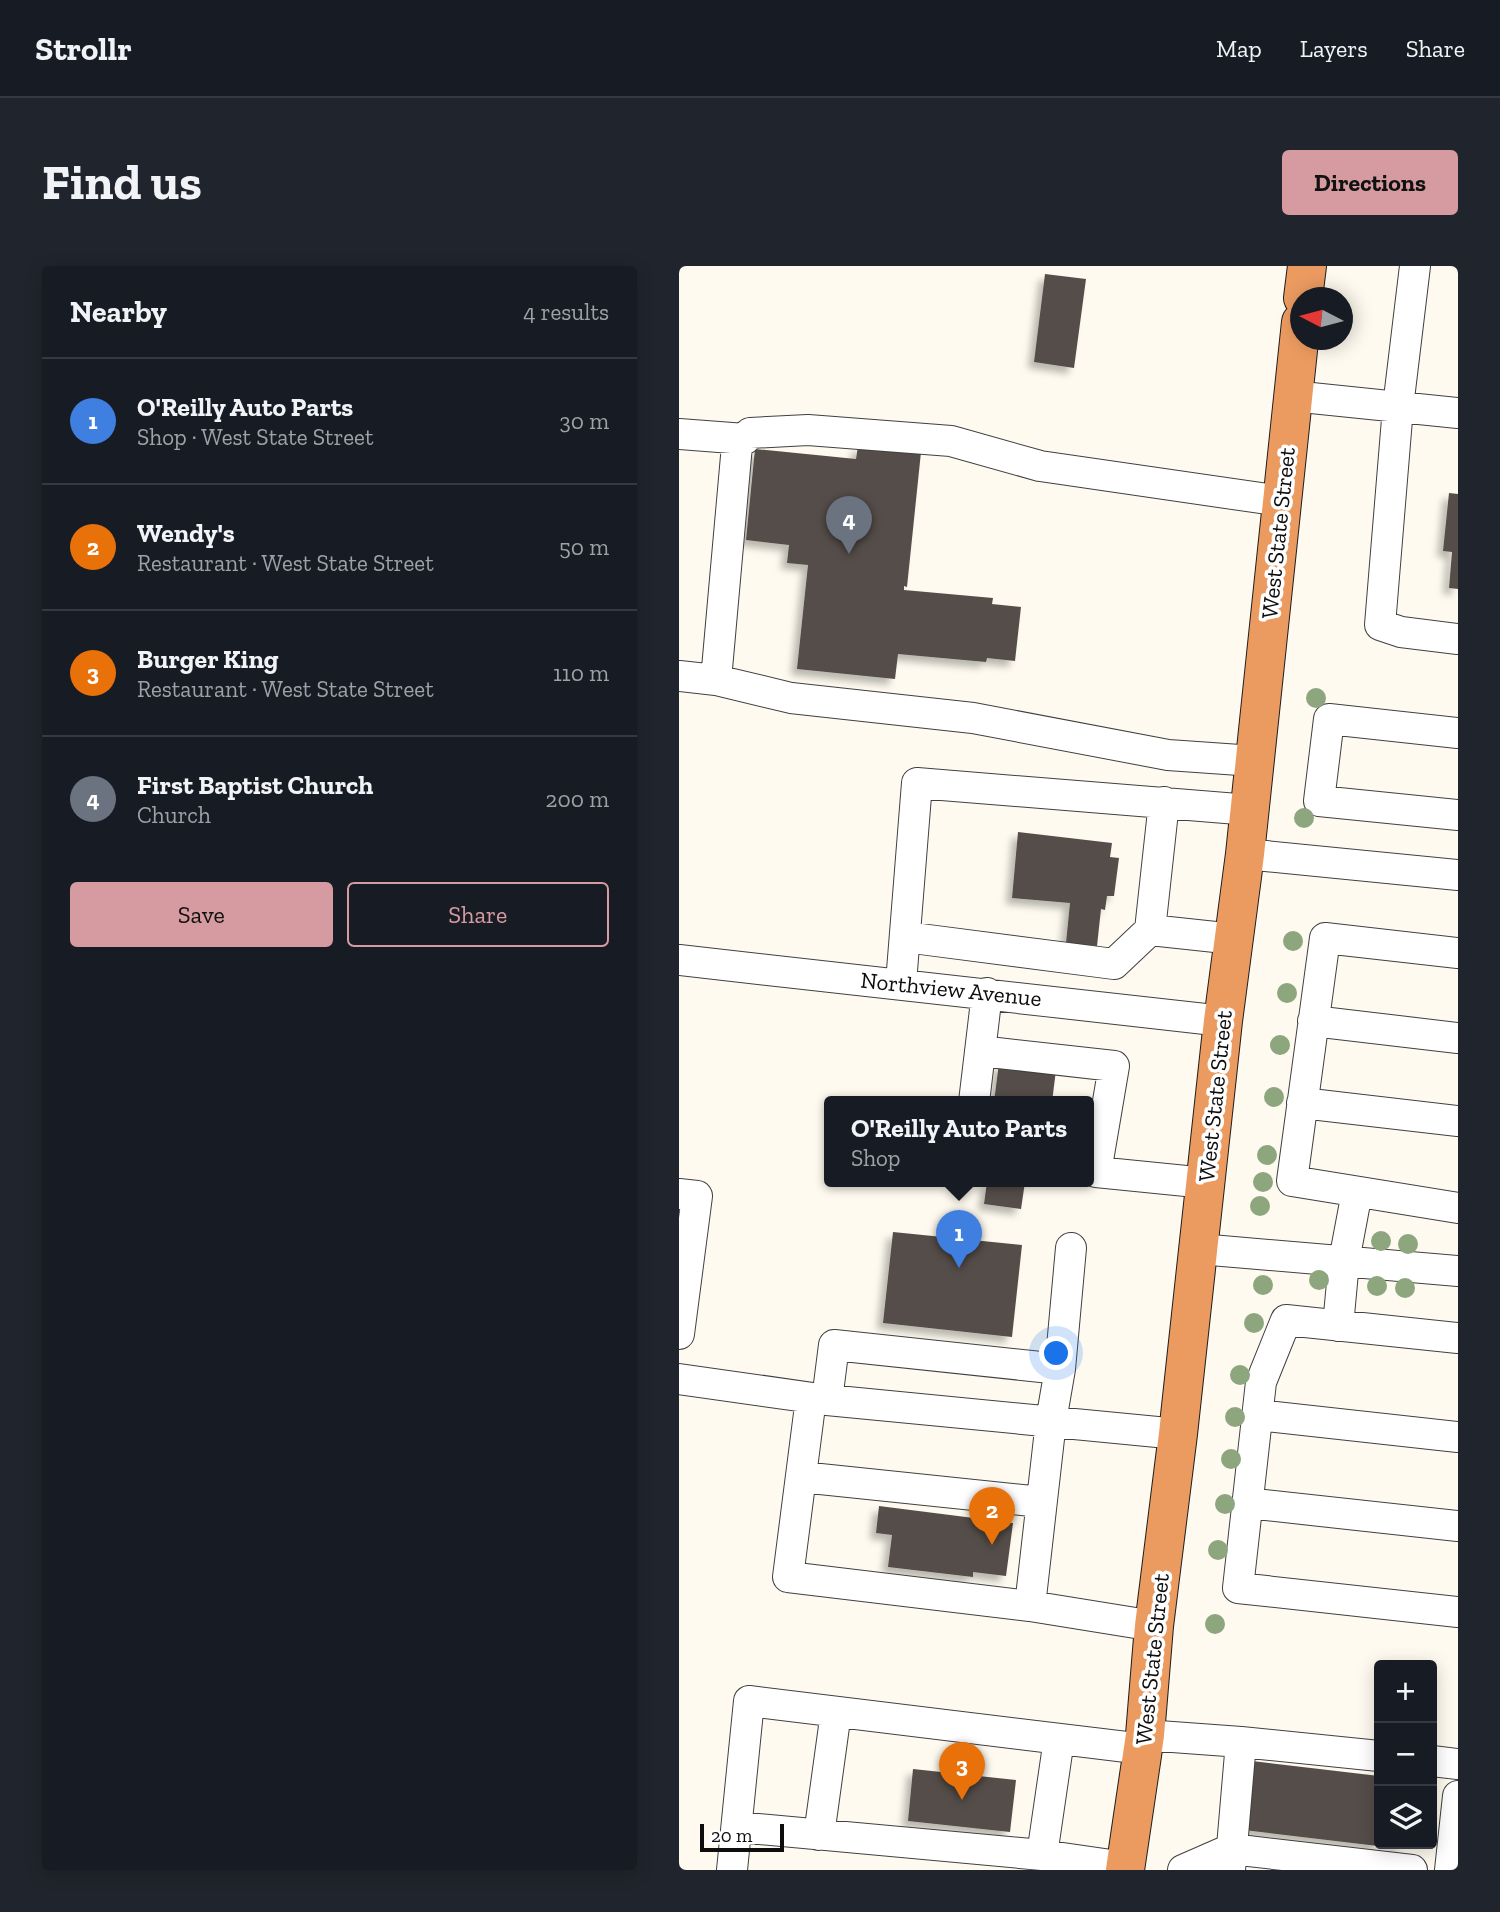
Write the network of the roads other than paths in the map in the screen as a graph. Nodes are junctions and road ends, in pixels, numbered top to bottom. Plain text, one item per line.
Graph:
1 (1307, 266) edge
2 (1415, 266) edge
3 (1304, 287) edge
4 (1297, 350) edge
5 (1292, 396) junction
6 (1398, 407) junction
7 (1458, 413) edge
8 (679, 434) edge
9 (741, 442) junction
10 (1281, 501) junction
11 (1458, 639) edge
12 (679, 676) edge
13 (716, 680) junction
14 (1458, 733) edge
15 (1254, 761) junction
16 (1164, 802) junction
17 (1250, 810) junction
18 (1458, 815) edge
19 (1245, 854) junction
20 (1458, 875) edge
21 (1150, 930) junction
22 (905, 937) junction
23 (1234, 939) junction
24 (1458, 953) edge
25 (679, 960) edge
26 (901, 984) junction
27 (987, 993) junction
28 (1223, 1021) junction
29 (1313, 1021) junction
30 (1458, 1038) edge
31 (980, 1051) junction
32 (975, 1096) edge
33 (1302, 1103) junction
34 (1458, 1121) edge
35 (1206, 1183) junction
36 (1357, 1192) junction
37 (679, 1194) edge
38 (1458, 1208) edge
39 (1071, 1248) dead end
40 (1199, 1249) junction
41 (1344, 1261) junction
42 (1458, 1271) edge
43 (1338, 1326) junction
44 (679, 1334) edge
45 (1458, 1338) edge
46 (1060, 1369) junction
47 (679, 1379) edge
48 (819, 1399) junction
49 (1257, 1415) junction
50 (1051, 1421) junction
51 (1178, 1434) junction
52 (1458, 1437) edge
53 (801, 1477) junction
54 (1041, 1502) junction
55 (1247, 1503) junction
56 (1458, 1526) edge
57 (1030, 1605) junction
58 (1458, 1612) edge
59 (1154, 1626) junction
60 (836, 1712) junction
61 (1059, 1739) junction
62 (1144, 1742) junction
63 (1241, 1742) junction
64 (1374, 1755) edge
65 (1437, 1762) edge
66 (1458, 1764) edge
67 (1458, 1796) edge
68 (737, 1827) junction
69 (819, 1835) junction
70 (1042, 1855) junction
71 (1231, 1860) edge
72 (1125, 1869) edge
73 (733, 1870) edge
74 (1183, 1870) edge
75 (1412, 1870) edge
76 (1450, 1870) edge

1 - 3 highway
2 - 6 street
4 - 5 highway, West State Street
5 - 6 street
5 - 10 highway, West State Street
6 - 7 street
6 - 11 street
8 - 9 street
9 - 10 street
9 - 13 street
10 - 15 highway, West State Street
12 - 13 street
13 - 15 street
14 - 18 street
15 - 17 highway, West State Street
16 - 17 street
16 - 21 street
16 - 22 street
17 - 19 highway, West State Street
19 - 20 street
19 - 23 highway, West State Street
21 - 22 street
21 - 23 street
22 - 26 street
23 - 28 highway, West State Street
24 - 29 street
25 - 26 street, Northview Avenue
26 - 27 street, Northview Avenue
27 - 28 street, Northview Avenue
27 - 31 street
28 - 35 highway, West State Street
29 - 30 street
29 - 33 street
31 - 32 street
31 - 35 street
33 - 34 street
33 - 36 street
35 - 40 highway, West State Street
36 - 38 street
36 - 41 street
37 - 44 street
39 - 46 street
40 - 41 street
40 - 51 highway, West State Street
41 - 42 street
41 - 43 street
43 - 45 street
43 - 49 street
46 - 48 street
46 - 50 street
47 - 48 street
48 - 50 street
48 - 53 street
49 - 52 street
49 - 55 street
50 - 51 street
50 - 54 street
51 - 59 highway, West State Street
53 - 54 street
53 - 57 street
54 - 57 street
55 - 56 street
55 - 58 street
57 - 59 street
59 - 62 highway, West State Street
60 - 61 street
60 - 68 street
60 - 69 street
61 - 62 street
61 - 70 street
62 - 63 street
62 - 72 highway, West State Street
63 - 64 street
63 - 71 street
65 - 66 street
67 - 76 street
68 - 69 street
68 - 73 street
69 - 70 street
70 - 72 street
71 - 74 street
71 - 75 street

